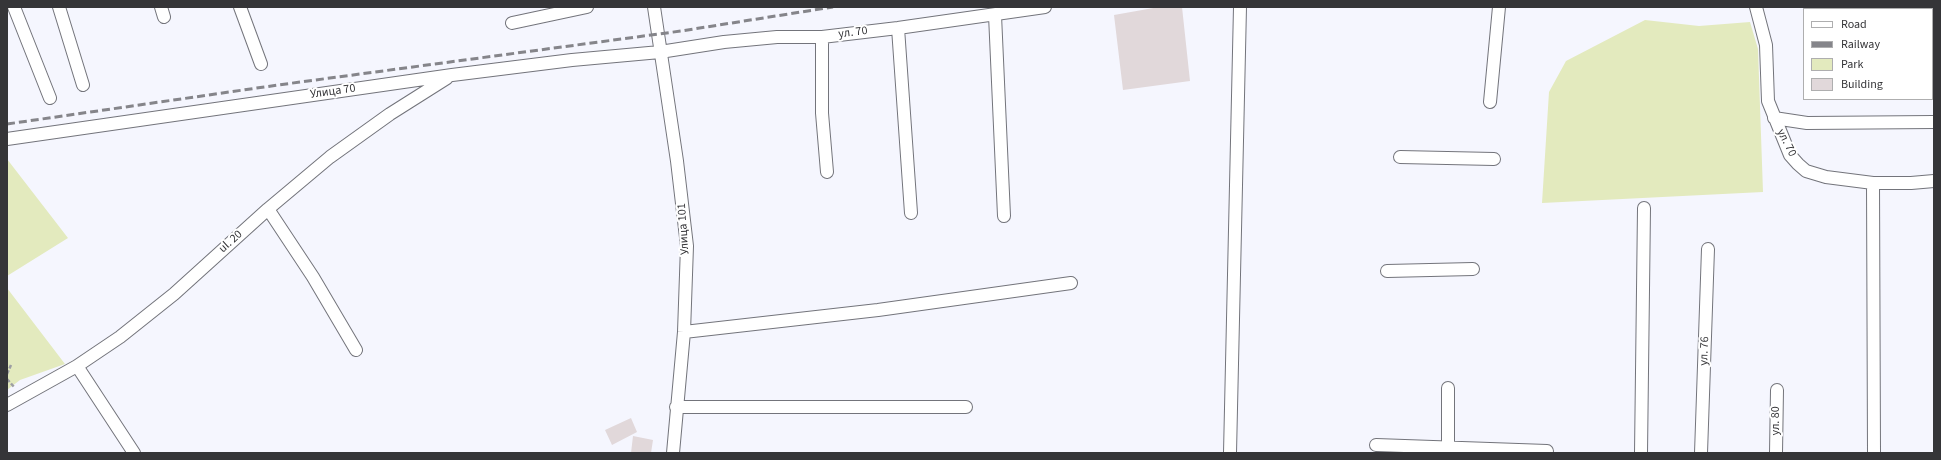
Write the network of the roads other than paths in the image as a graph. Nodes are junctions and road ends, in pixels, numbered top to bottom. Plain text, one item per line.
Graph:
1 (14, 7) edge
2 (59, 7) edge
3 (240, 7) edge
4 (587, 7) edge
5 (654, 7) edge
6 (1044, 7) edge
7 (1240, 7) edge
8 (1499, 7) edge
9 (1756, 7) edge
10 (995, 15) junction
11 (512, 23) dead end
12 (898, 28) junction
13 (822, 36) junction
14 (660, 52) junction
15 (261, 64) dead end
16 (452, 75) junction
17 (84, 86) dead end
18 (50, 98) dead end
19 (1490, 102) dead end
20 (1774, 118) junction
21 (1934, 122) edge
22 (7, 139) edge
23 (1400, 157) dead end
24 (1494, 159) dead end
25 (827, 172) dead end
26 (1934, 181) edge
27 (1873, 183) junction
28 (1644, 208) dead end
29 (268, 209) junction
30 (911, 212) dead end
31 (1004, 216) dead end
32 (1708, 249) dead end
33 (1473, 269) dead end
34 (1387, 271) dead end
35 (1071, 283) dead end
36 (684, 332) junction
37 (356, 350) dead end
38 (76, 366) junction
39 (1448, 388) dead end
40 (1777, 390) dead end
41 (7, 405) edge
42 (676, 407) junction
43 (966, 407) dead end
44 (1376, 445) dead end
45 (1448, 450) edge
46 (1547, 451) dead end
47 (134, 453) edge
48 (673, 453) edge
49 (1230, 453) edge
50 (1641, 453) edge
51 (1701, 453) edge
52 (1776, 453) edge
53 (1874, 453) edge

1 - 18 street
2 - 17 street
3 - 15 street
4 - 11 street
5 - 14 street, Улица 101
6 - 10 street, ул. 70
7 - 49 street
8 - 19 street
9 - 20 street, ул. 70
10 - 12 street, ул. 70
10 - 31 street
12 - 13 street, ул. 70
12 - 30 street
13 - 14 street, ул. 70
13 - 25 street
14 - 16 street, Улица 70
14 - 36 street, Улица 101
16 - 22 street, Улица 70
16 - 29 street, ul. 20
20 - 21 street
20 - 27 street, ул. 70
23 - 24 street
26 - 27 street, ул. 70
27 - 53 street
28 - 50 street
29 - 37 street
29 - 38 street, ul. 20
32 - 51 street, ул. 76
33 - 34 street
35 - 36 street
36 - 42 street, Улица 101
38 - 41 street, ul. 20
38 - 47 street
39 - 45 street
40 - 52 street, ул. 80
42 - 43 street
42 - 48 street, Улица 101
44 - 45 street
45 - 46 street

